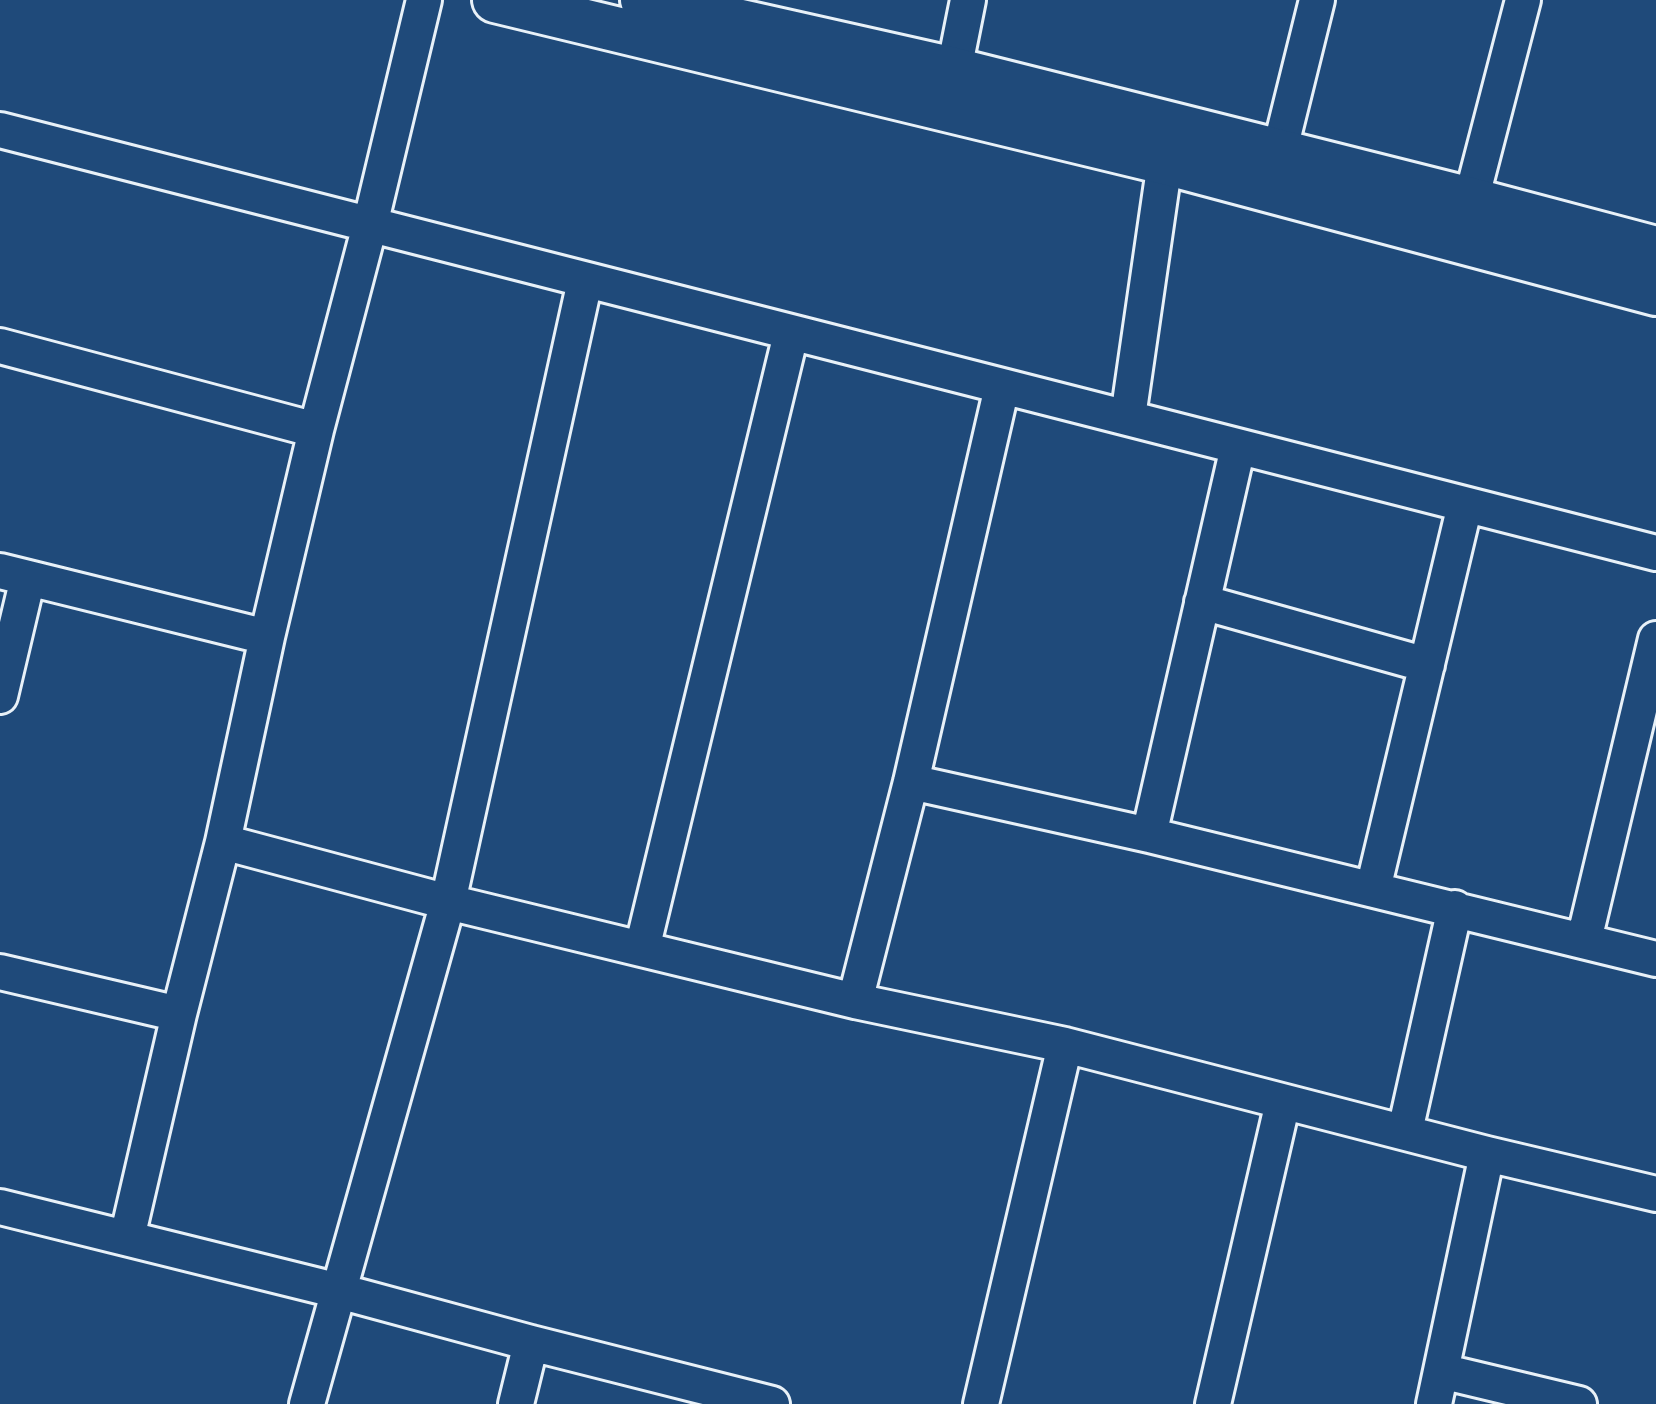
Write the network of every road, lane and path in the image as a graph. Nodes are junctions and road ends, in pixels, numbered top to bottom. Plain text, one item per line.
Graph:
1 (424, 0) edge
2 (495, 0) edge
3 (643, 0) edge
4 (968, 0) edge
5 (1317, 0) edge
6 (1523, 0) edge
7 (954, 70) junction
8 (0, 130) edge
9 (1279, 153) junction
10 (1165, 162) junction
11 (1471, 200) junction
12 (370, 225) junction
13 (1547, 241) junction
14 (1656, 249) edge
15 (585, 281) junction
16 (1656, 293) edge
17 (791, 334) junction
18 (0, 346) edge
19 (1002, 387) junction
20 (1128, 417) junction
21 (316, 430) junction
22 (1238, 447) junction
23 (1465, 505) junction
24 (1656, 553) edge
25 (14, 574) edge
26 (1202, 602) junction
27 (267, 637) junction
28 (1656, 639) edge
29 (1427, 665) junction
30 (0, 696) edge
31 (911, 782) junction
32 (1149, 835) junction
33 (223, 842) junction
34 (1373, 889) junction
35 (448, 902) junction
36 (1455, 908) junction
37 (1584, 940) junction
38 (642, 949) junction
39 (1656, 959) edge
40 (0, 972) edge
41 (855, 1001) junction
42 (179, 1014) junction
43 (1065, 1045) junction
44 (1283, 1102) junction
45 (1405, 1131) junction
46 (1487, 1154) junction
47 (1656, 1194) edge
48 (0, 1207) edge
49 (127, 1238) junction
50 (339, 1291) junction
51 (531, 1343) junction
52 (1437, 1388) edge
53 (722, 1397) edge
54 (307, 1404) edge
55 (516, 1404) edge
56 (772, 1404) edge
57 (981, 1404) edge
58 (1213, 1404) edge
59 (1579, 1404) edge

1 - 12 street
2 - 10 street
3 - 7 street
4 - 7 street
5 - 9 street
6 - 11 street
7 - 9 street
8 - 12 street
9 - 11 street
10 - 13 street
10 - 20 street
11 - 13 street
12 - 15 street
12 - 21 street
13 - 14 street
13 - 16 street
15 - 17 street
15 - 35 street
17 - 19 street
17 - 38 street
18 - 21 street
19 - 20 street
19 - 31 street
20 - 22 street
21 - 27 street
22 - 23 street
22 - 26 street
23 - 24 street
23 - 29 street
25 - 27 street
25 - 30 street
26 - 29 street
26 - 32 street
27 - 33 street
28 - 37 street
29 - 34 street
31 - 32 street
31 - 41 street
32 - 34 street
33 - 35 street
33 - 42 street
34 - 36 street
35 - 38 street
35 - 50 street
36 - 37 street
36 - 45 street
37 - 39 street
38 - 41 street
40 - 42 street
41 - 43 street
42 - 49 street
43 - 44 street
43 - 57 street
44 - 45 street
44 - 58 street
45 - 46 street
46 - 47 street
46 - 52 street
48 - 49 street
49 - 50 street
50 - 51 street
50 - 54 street
51 - 53 street
51 - 55 street
52 - 59 street
53 - 56 street

